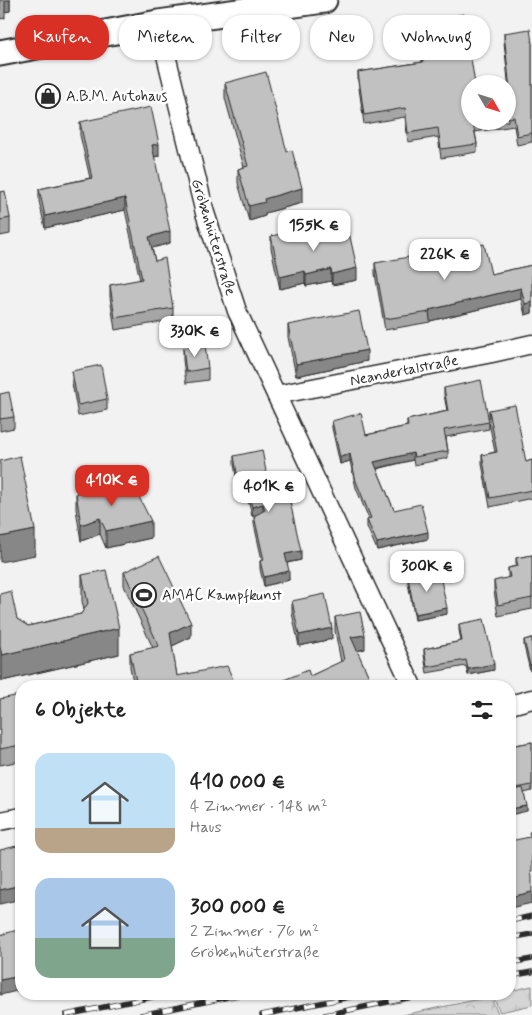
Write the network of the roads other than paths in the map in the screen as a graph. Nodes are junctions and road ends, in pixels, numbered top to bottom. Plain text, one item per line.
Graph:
1 (324, 0) edge
2 (212, 16) edge
3 (119, 30) edge
4 (0, 53) edge
5 (167, 60) edge
6 (532, 344) edge
7 (276, 395) junction
8 (409, 680) edge
9 (532, 699) edge
10 (516, 703) edge
11 (15, 818) edge
12 (0, 821) edge

1 - 2 main road
3 - 4 main road
5 - 7 street, Gröbenhüterstraße
6 - 7 street, Neandertalstraße
7 - 8 street, Gröbenhüterstraße
9 - 10 street
11 - 12 street

